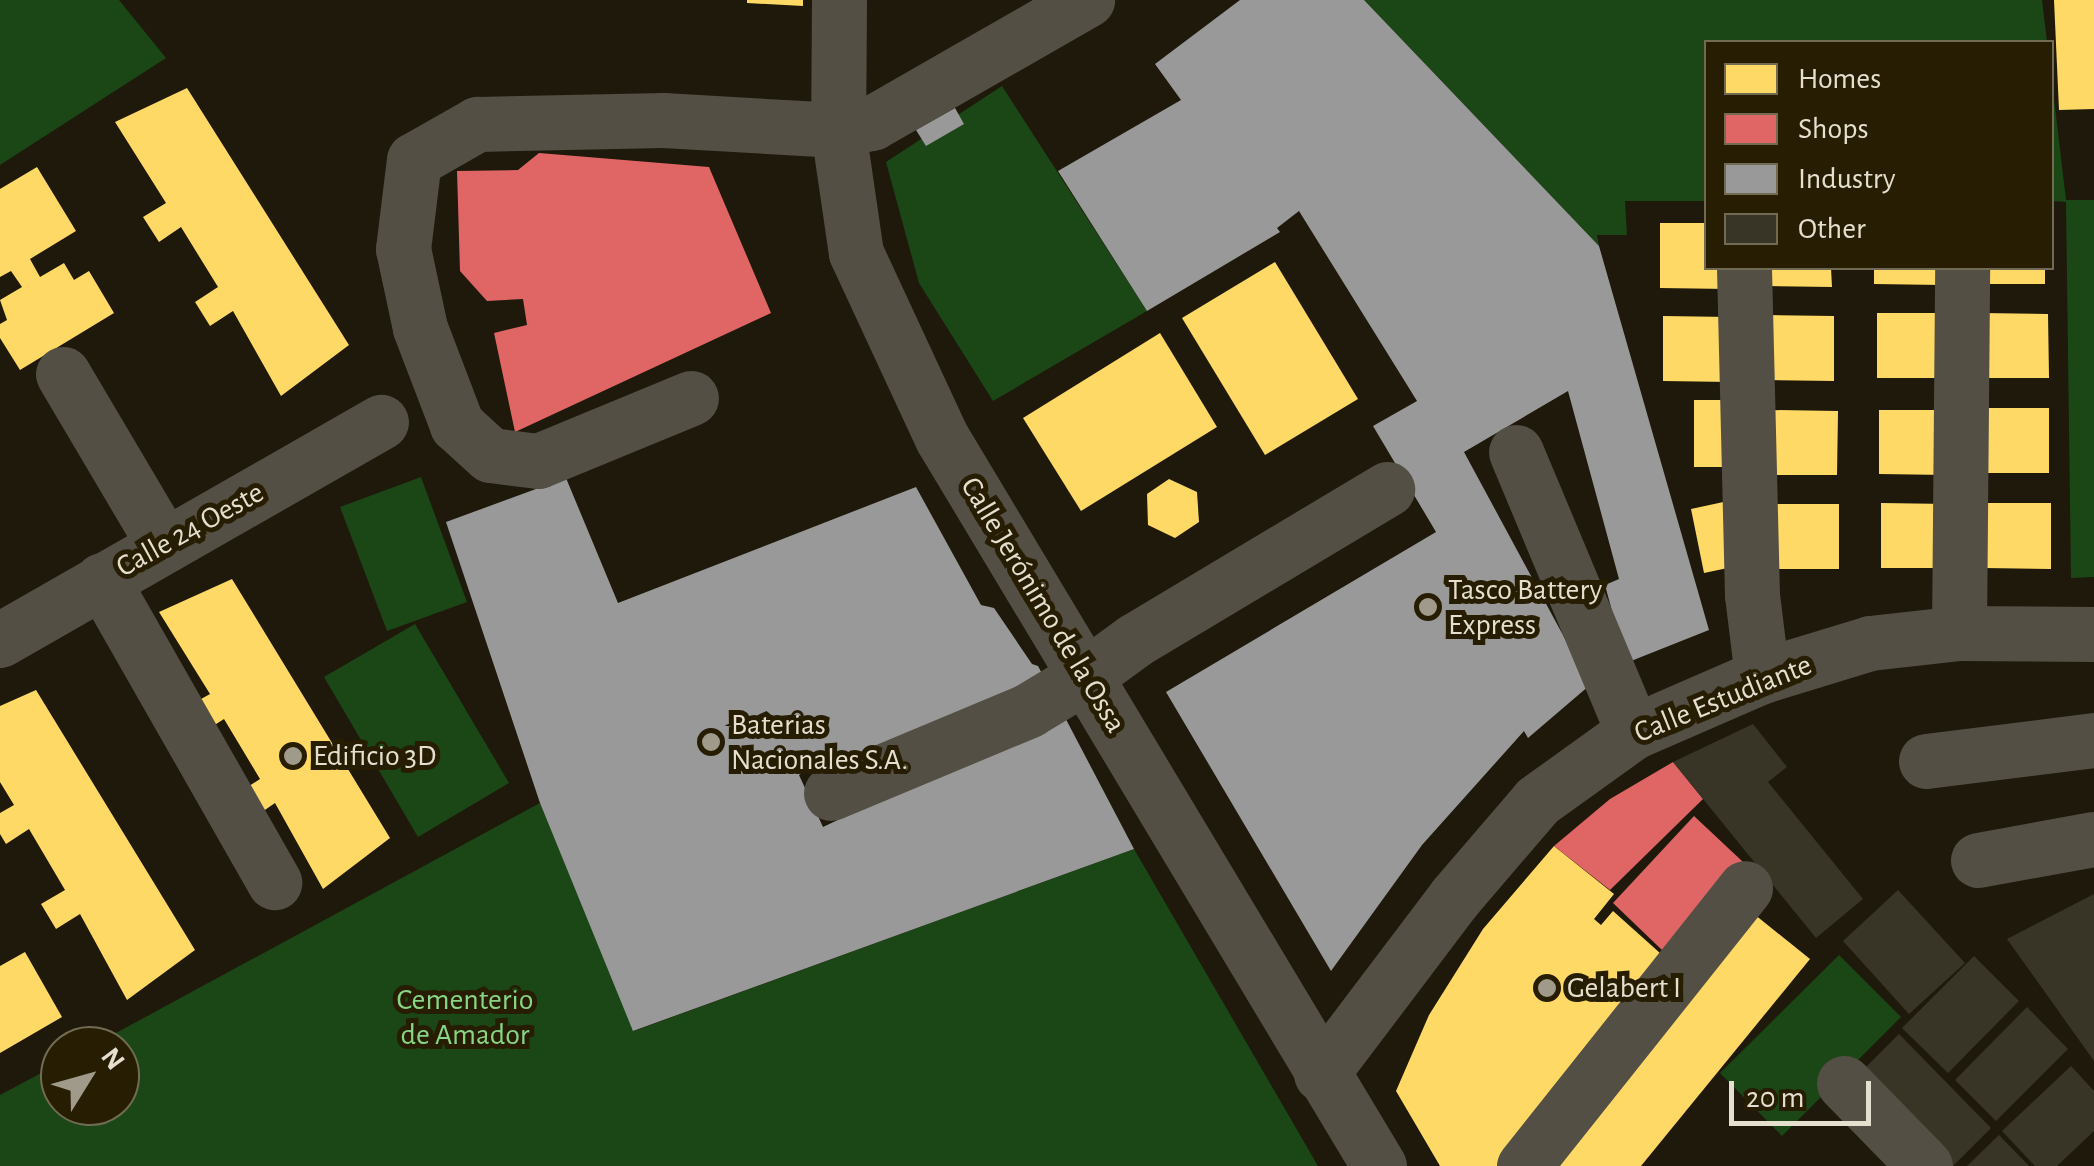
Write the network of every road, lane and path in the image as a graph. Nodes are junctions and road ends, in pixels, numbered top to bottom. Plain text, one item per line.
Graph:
1 (839, 0) edge
2 (1087, 0) edge
3 (838, 130) junction
4 (1744, 270) edge
5 (1962, 270) edge
6 (63, 374) dead end
7 (691, 398) dead end
8 (381, 422) dead end
9 (1516, 452) dead end
10 (1387, 490) dead end
11 (164, 545) junction
12 (102, 580) junction
13 (1958, 633) junction
14 (2094, 634) edge
15 (0, 640) edge
16 (1087, 675) junction
17 (1762, 676) junction
18 (1634, 732) junction
19 (2094, 740) edge
20 (1926, 761) dead end
21 (831, 793) dead end
22 (2094, 840) edge
23 (1978, 860) dead end
24 (274, 882) dead end
25 (1745, 888) dead end
26 (1321, 1074) junction
27 (1844, 1083) dead end
28 (1379, 1166) edge
29 (1524, 1166) edge
30 (1925, 1166) edge

1 - 3 street, Calle Jerónimo de la Ossa
2 - 3 street
3 - 7 street
3 - 16 street, Calle Jerónimo de la Ossa
4 - 17 street
5 - 13 street
6 - 11 street
8 - 11 street, Calle 24 Oeste
9 - 18 street
10 - 16 street
11 - 12 street, Calle 24 Oeste
12 - 15 street, Calle 24 Oeste
12 - 24 street
13 - 14 street, Calle Estudiante
13 - 17 street, Calle Estudiante
16 - 21 street
16 - 26 street, Calle Jerónimo de la Ossa
17 - 18 street, Calle Estudiante
18 - 26 street, Calle Estudiante
19 - 20 street
22 - 23 street
25 - 29 street
26 - 28 street, Calle Jerónimo de la Ossa
27 - 30 street

